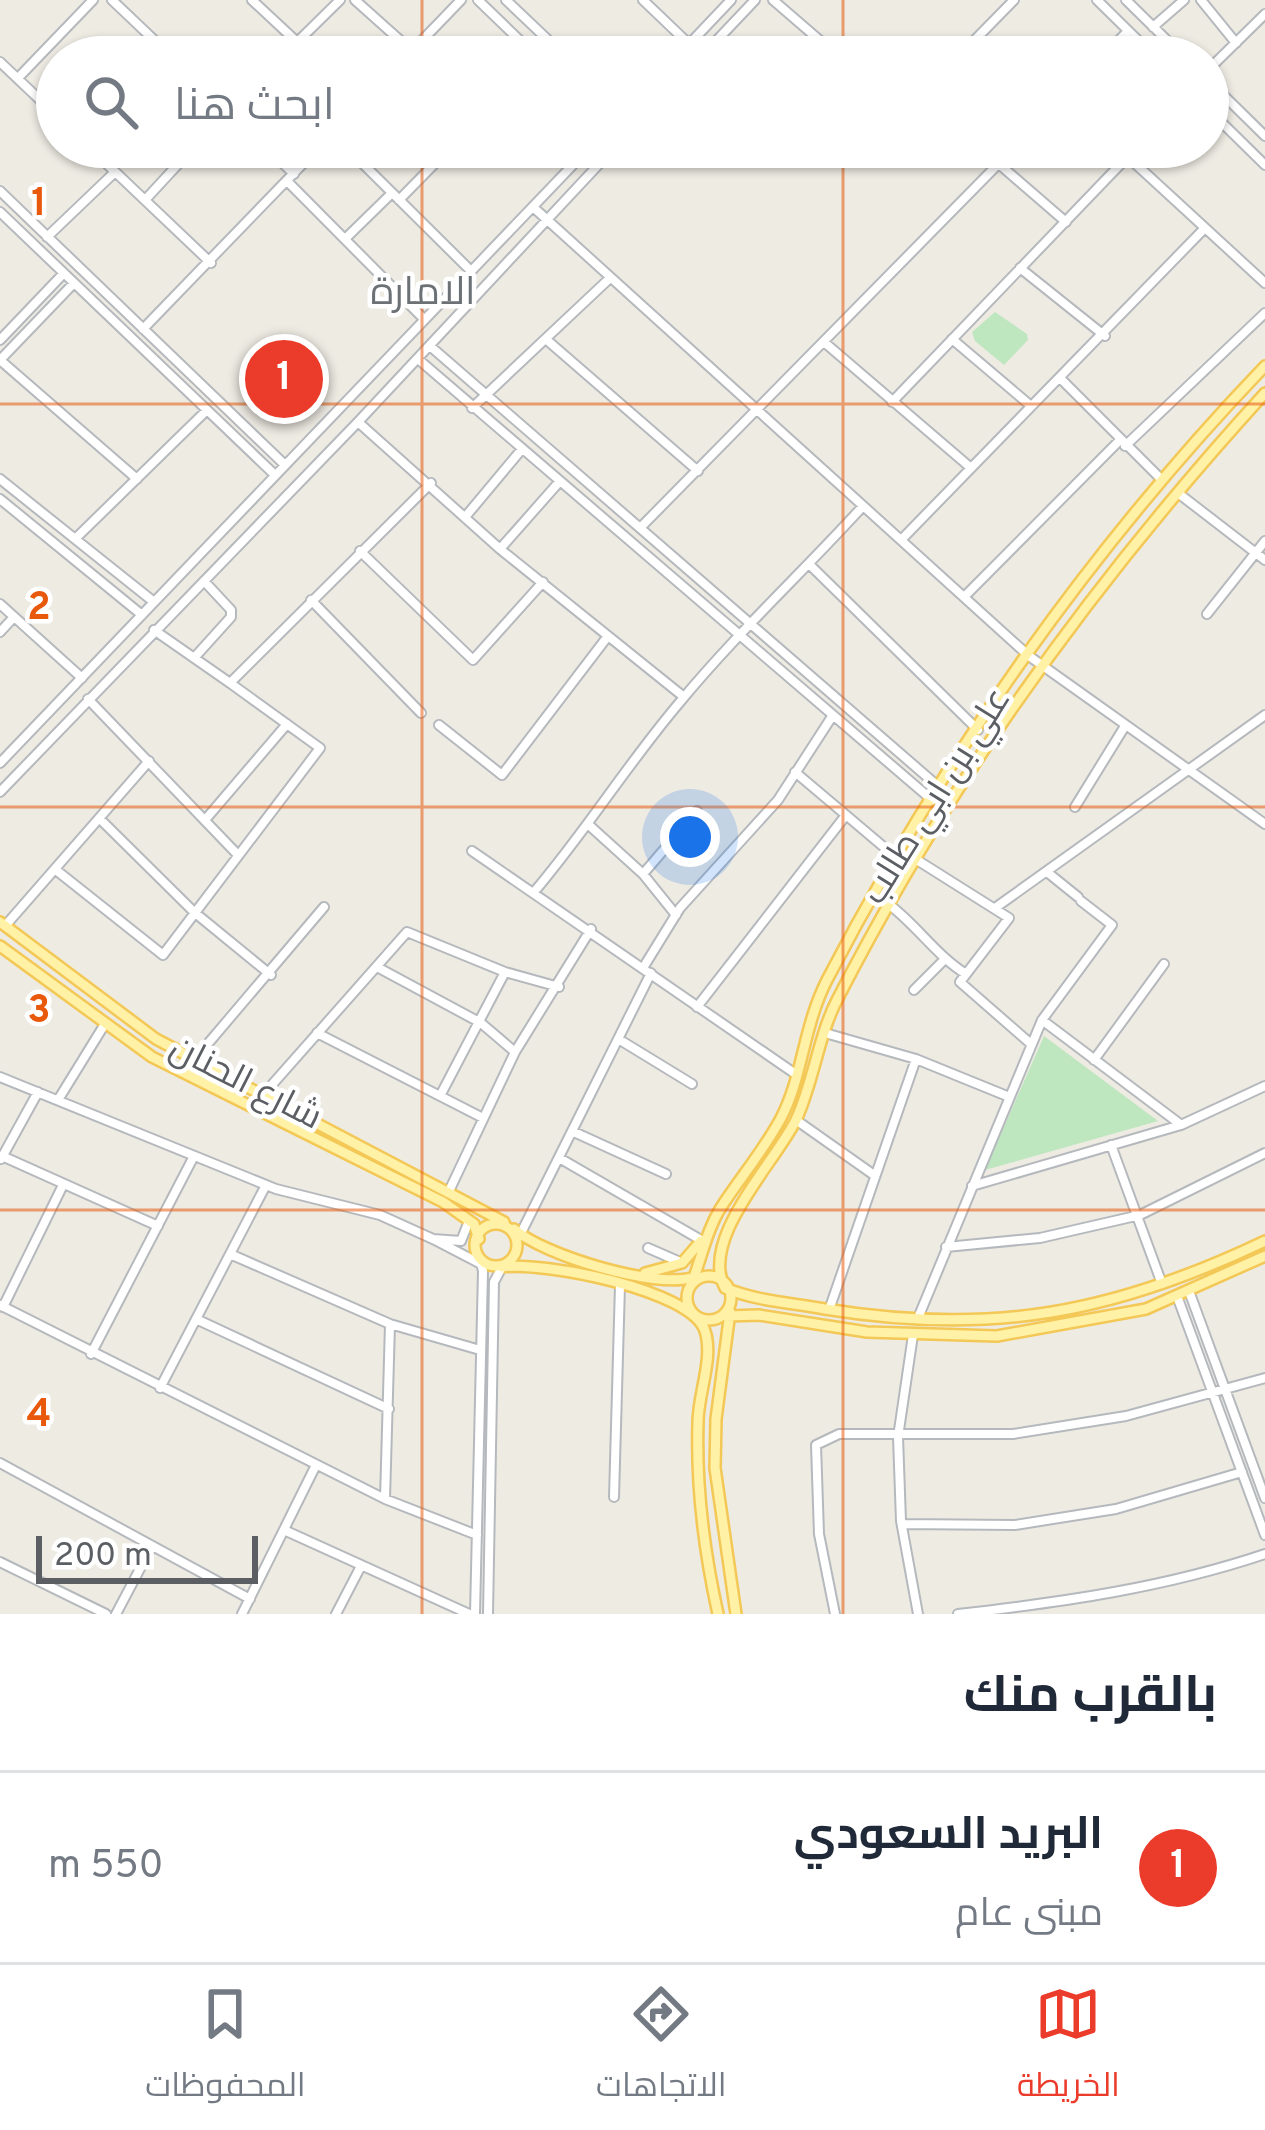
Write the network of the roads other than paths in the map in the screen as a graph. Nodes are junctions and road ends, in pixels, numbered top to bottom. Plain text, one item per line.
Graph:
1 (93, 0) edge
2 (112, 0) edge
3 (252, 0) edge
4 (340, 0) edge
5 (355, 0) edge
6 (461, 0) edge
7 (478, 0) edge
8 (506, 0) edge
9 (527, 0) edge
10 (644, 0) edge
11 (731, 0) edge
12 (755, 0) edge
13 (773, 0) edge
14 (1014, 0) edge
15 (1096, 0) edge
16 (1126, 0) edge
17 (1184, 0) edge
18 (1201, 0) edge
19 (517, 10) junction
20 (1265, 14) edge
21 (1154, 27) junction
22 (1129, 31) junction
23 (58, 36) edge
24 (150, 36) edge
25 (291, 36) edge
26 (303, 36) edge
27 (391, 36) edge
28 (426, 36) edge
29 (515, 36) edge
30 (544, 36) edge
31 (681, 36) edge
32 (697, 36) edge
33 (721, 36) edge
34 (815, 36) edge
35 (979, 36) edge
36 (1124, 36) edge
37 (1134, 36) edge
38 (1163, 36) edge
39 (1236, 43) junction
40 (1229, 50) edge
41 (36, 59) edge
42 (0, 62) edge
43 (18, 78) junction
44 (36, 96) edge
45 (1229, 101) edge
46 (1229, 129) edge
47 (1265, 136) edge
48 (1265, 164) edge
49 (111, 168) edge
50 (175, 168) edge
51 (283, 168) edge
52 (300, 168) edge
53 (367, 168) edge
54 (428, 168) edge
55 (570, 168) edge
56 (595, 168) edge
57 (995, 168) edge
58 (1004, 168) edge
59 (1118, 168) edge
60 (1139, 168) edge
61 (115, 172) junction
62 (291, 178) junction
63 (0, 191) edge
64 (396, 197) junction
65 (145, 200) junction
66 (533, 207) junction
67 (0, 212) edge
68 (546, 219) junction
69 (1066, 222) junction
70 (1202, 231) junction
71 (47, 237) junction
72 (347, 237) junction
73 (211, 263) junction
74 (1020, 268) junction
75 (471, 271) junction
76 (64, 273) junction
77 (610, 278) junction
78 (74, 283) junction
79 (1265, 284) edge
80 (1265, 314) edge
81 (424, 320) junction
82 (143, 329) junction
83 (1105, 336) junction
84 (952, 338) junction
85 (0, 339) edge
86 (548, 341) junction
87 (824, 343) junction
88 (430, 346) junction
89 (418, 359) junction
90 (0, 360) edge
91 (1265, 366) edge
92 (1062, 380) junction
93 (1265, 393) edge
94 (484, 396) junction
95 (892, 402) junction
96 (1031, 406) junction
97 (472, 408) junction
98 (207, 410) junction
99 (758, 410) junction
100 (358, 422) junction
101 (1122, 444) junction
102 (521, 449) junction
103 (285, 465) junction
104 (971, 468) junction
105 (698, 471) junction
106 (275, 475) junction
107 (0, 479) edge
108 (136, 479) junction
109 (1162, 480) junction
110 (560, 481) junction
111 (431, 483) junction
112 (1176, 492) junction
113 (0, 499) edge
114 (864, 506) junction
115 (466, 516) junction
116 (640, 528) junction
117 (76, 539) junction
118 (901, 540) junction
119 (1265, 542) edge
120 (500, 549) junction
121 (360, 551) junction
122 (1256, 553) junction
123 (1265, 560) edge
124 (809, 566) junction
125 (204, 581) junction
126 (543, 582) junction
127 (964, 597) junction
128 (311, 600) junction
129 (154, 602) junction
130 (0, 604) edge
131 (1207, 614) dead end
132 (142, 615) junction
133 (14, 617) junction
134 (751, 623) junction
135 (154, 630) junction
136 (0, 632) edge
137 (740, 634) junction
138 (608, 637) junction
139 (1029, 656) junction
140 (194, 658) junction
141 (1041, 666) junction
142 (82, 678) junction
143 (230, 683) junction
144 (684, 697) junction
145 (88, 699) junction
146 (421, 712) dead end
147 (833, 715) junction
148 (1265, 716) edge
149 (287, 724) junction
150 (439, 725) dead end
151 (1125, 726) junction
152 (978, 730) junction
153 (149, 761) junction
154 (0, 764) edge
155 (1186, 769) junction
156 (795, 772) junction
157 (941, 789) junction
158 (0, 792) edge
159 (933, 801) junction
160 (1075, 807) dead end
161 (698, 811) dead end
162 (846, 815) junction
163 (100, 819) junction
164 (205, 820) junction
165 (1265, 824) edge
166 (590, 826) junction
167 (472, 851) dead end
168 (238, 855) junction
169 (898, 859) junction
170 (917, 860) junction
171 (56, 870) junction
172 (1047, 872) junction
173 (643, 874) junction
174 (534, 892) junction
175 (891, 906) junction
176 (324, 907) dead end
177 (995, 908) junction
178 (194, 912) junction
179 (676, 915) junction
180 (2, 924) edge
181 (590, 929) junction
182 (0, 946) edge
183 (944, 960) junction
184 (1164, 964) dead end
185 (377, 967) junction
186 (647, 970) junction
187 (505, 972) junction
188 (966, 974) junction
189 (271, 975) junction
190 (559, 988) junction
191 (914, 990) dead end
192 (698, 1006) junction
193 (1042, 1020) junction
194 (481, 1023) junction
195 (103, 1027) junction
196 (317, 1033) junction
197 (826, 1033) junction
198 (620, 1040) junction
199 (1031, 1044) junction
200 (515, 1052) junction
201 (916, 1059) junction
202 (194, 1060) junction
203 (1094, 1060) junction
204 (797, 1075) junction
205 (0, 1077) edge
206 (692, 1084) dead end
207 (1265, 1086) edge
208 (38, 1092) junction
209 (262, 1096) junction
210 (440, 1096) junction
211 (1007, 1096) junction
212 (58, 1100) junction
213 (483, 1118) junction
214 (796, 1120) junction
215 (1180, 1124) junction
216 (574, 1132) junction
217 (1111, 1145) junction
218 (1265, 1153) edge
219 (194, 1156) junction
220 (1, 1158) edge
221 (561, 1159) junction
222 (666, 1174) dead end
223 (874, 1175) junction
224 (266, 1185) junction
225 (970, 1186) junction
226 (62, 1187) junction
227 (449, 1190) junction
228 (1140, 1215) junction
229 (470, 1221) junction
230 (158, 1226) junction
231 (710, 1227) junction
232 (514, 1231) junction
233 (433, 1239) junction
234 (479, 1239) junction
235 (701, 1240) junction
236 (1265, 1240) edge
237 (946, 1246) junction
238 (648, 1248) dead end
239 (230, 1254) junction
240 (1265, 1256) edge
241 (682, 1263) junction
242 (481, 1264) junction
243 (502, 1267) junction
244 (634, 1273) junction
245 (693, 1277) junction
246 (620, 1286) junction
247 (1163, 1286) junction
248 (725, 1288) junction
249 (1189, 1291) junction
250 (1177, 1296) junction
251 (2, 1306) edge
252 (829, 1310) junction
253 (695, 1312) junction
254 (729, 1314) junction
255 (918, 1318) junction
256 (196, 1319) junction
257 (390, 1324) junction
258 (913, 1335) junction
259 (480, 1350) junction
260 (91, 1354) junction
261 (1265, 1378) edge
262 (160, 1388) junction
263 (1225, 1388) junction
264 (1212, 1391) junction
265 (389, 1408) junction
266 (898, 1437) junction
267 (0, 1463) edge
268 (316, 1465) junction
269 (1241, 1472) junction
270 (614, 1497) dead end
271 (1265, 1498) edge
272 (386, 1499) junction
273 (902, 1524) junction
274 (284, 1530) junction
275 (476, 1535) junction
276 (1265, 1535) edge
277 (152, 1546) junction
278 (1265, 1554) edge
279 (0, 1562) edge
280 (361, 1566) junction
281 (250, 1599) junction
282 (106, 1614) edge
283 (116, 1614) edge
284 (242, 1614) edge
285 (336, 1614) edge
286 (472, 1614) edge
287 (488, 1614) edge
288 (718, 1614) edge
289 (736, 1614) edge
290 (836, 1614) edge
291 (918, 1614) edge
292 (958, 1614) edge

1 - 23 street
2 - 24 street
3 - 25 street
4 - 26 street
5 - 27 street
6 - 28 street
7 - 29 street
8 - 19 street
9 - 19 street
10 - 31 street
11 - 32 street
12 - 33 street
13 - 34 street
14 - 35 street
15 - 22 street
16 - 21 street
17 - 21 street
18 - 39 street
19 - 30 street
20 - 39 street
21 - 38 street
22 - 36 street
22 - 37 street
39 - 40 street
41 - 43 street
42 - 43 street
43 - 44 street
45 - 47 street
46 - 48 street
49 - 61 street
50 - 65 street
51 - 62 street
52 - 62 street
53 - 64 street
54 - 64 street
55 - 66 street
56 - 68 street
57 - 87 street
58 - 69 street
59 - 69 street
60 - 70 street
61 - 65 street
61 - 71 street
62 - 72 street
62 - 73 street
63 - 71 street
64 - 72 street
64 - 75 street
65 - 73 street
66 - 68 street
66 - 75 street
67 - 76 street
68 - 77 street
68 - 88 street
69 - 74 street
70 - 79 street
70 - 83 street
71 - 82 street
72 - 81 street
73 - 82 street
74 - 83 street
74 - 84 street
75 - 81 street
76 - 78 street
76 - 85 street
77 - 86 street
77 - 99 street
78 - 90 street
78 - 98 street
80 - 101 street
81 - 103 street
82 - 103 street
83 - 92 street
84 - 95 street
84 - 96 street
86 - 94 street
86 - 105 street
87 - 95 street
87 - 99 street
88 - 89 street
88 - 94 street
89 - 97 street
89 - 100 street
90 - 108 street
91 - 109 main road, علي بن ابي طالب
92 - 96 street
92 - 101 street
93 - 112 main road, علي بن ابي طالب
94 - 97 street
94 - 116 street
95 - 104 street
96 - 104 street
97 - 102 street
98 - 106 street
98 - 108 street
99 - 105 street
99 - 114 street
100 - 111 street
100 - 125 street
101 - 109 street
101 - 127 street
102 - 110 street
102 - 115 street
103 - 106 street
104 - 118 street
105 - 116 street
106 - 129 street
107 - 117 street
108 - 117 street
109 - 139 main road, علي بن ابي طالب
110 - 120 street
110 - 137 street
111 - 115 street
111 - 121 street
112 - 122 street
112 - 141 main road, علي بن ابي طالب
113 - 132 street
114 - 118 street
114 - 124 street
115 - 120 street
116 - 134 street
117 - 129 street
118 - 127 street
119 - 122 street
120 - 126 street
121 - 126 street
121 - 128 street
122 - 123 street
122 - 131 street
124 - 134 street
124 - 152 street
125 - 135 street
125 - 140 street
126 - 138 street
127 - 139 street
128 - 143 street
128 - 146 street
129 - 132 street
130 - 133 street
132 - 142 street
133 - 136 street
133 - 142 street
134 - 137 street
134 - 157 street
135 - 140 street
135 - 145 street
137 - 144 street
137 - 147 street
138 - 144 street
138 - 150 street
139 - 141 street
139 - 152 main road, علي بن ابي طالب
140 - 143 street
141 - 151 street
141 - 170 main road, علي بن ابي طالب
142 - 154 street
143 - 149 street
144 - 166 street
145 - 153 street
145 - 158 street
147 - 156 street
147 - 159 street
148 - 155 street
149 - 164 street
149 - 168 street
151 - 155 street
151 - 160 street
152 - 157 main road, علي بن ابي طالب
153 - 163 street
153 - 164 street
155 - 165 street
155 - 172 street
156 - 162 street
156 - 179 street
157 - 159 main road, علي بن ابي طالب
159 - 169 main road, علي بن ابي طالب
161 - 173 street
162 - 169 street
162 - 192 street
163 - 171 street
163 - 178 street
164 - 168 street
166 - 173 street
166 - 174 street
167 - 174 street
168 - 178 street
169 - 204 main road, علي بن ابي طالب
170 - 175 main road, علي بن ابي طالب
170 - 177 street
171 - 178 street
171 - 180 street
172 - 177 street
172 - 193 street
173 - 179 street
174 - 181 street
175 - 183 street
175 - 197 main road, علي بن ابي طالب
176 - 189 street
177 - 188 street
178 - 189 street
179 - 186 street
180 - 202 main road, شارع الحنان
181 - 186 street
181 - 190 street
182 - 195 main road, شارع الحنان
183 - 188 street
183 - 191 street
184 - 203 street
185 - 187 street
185 - 194 street
185 - 196 street
186 - 192 street
186 - 198 street
187 - 190 street
187 - 194 street
188 - 199 street
189 - 202 street
190 - 200 street
192 - 204 street
193 - 199 street
193 - 203 street
194 - 200 street
194 - 210 street
195 - 212 street
195 - 229 main road, شارع الحنان
196 - 209 street
196 - 210 street
197 - 201 street
197 - 214 main road, علي بن ابي طالب
198 - 206 street
198 - 216 street
199 - 211 street
200 - 213 street
201 - 211 street
201 - 223 street
202 - 209 main road, شارع الحنان
203 - 215 street
204 - 231 main road, علي بن ابي طالب
205 - 208 street
207 - 215 street
208 - 212 street
208 - 220 street
209 - 227 main road, شارع الحنان
210 - 213 street
211 - 225 street
212 - 219 street
213 - 227 street
214 - 223 street
214 - 248 main road, علي بن ابي طالب
215 - 217 street
216 - 221 street
216 - 222 street
217 - 225 street
217 - 228 street
218 - 228 street
219 - 224 street
219 - 230 street
220 - 226 street
221 - 232 street
221 - 235 street
223 - 252 street
224 - 233 street
224 - 239 street
225 - 237 street
226 - 230 street
226 - 251 street
227 - 232 main road, شارع الحنان
228 - 237 street
228 - 247 street
229 - 233 street
229 - 234 main road
230 - 260 street
231 - 235 main road
231 - 245 main road, علي بن ابي طالب
232 - 234 main road
232 - 243 main road
232 - 244 main road, شارع الحنان
233 - 242 street
234 - 242 main road
235 - 241 main road
236 - 247 main road
237 - 255 street
238 - 241 street
239 - 256 street
239 - 257 street
240 - 249 main road
241 - 244 main road
242 - 243 main road
242 - 259 street
243 - 246 main road
243 - 287 street
244 - 245 main road, شارع الحنان
245 - 248 main road
245 - 253 main road
246 - 253 main road
246 - 270 street
247 - 255 main road
248 - 252 main road
248 - 254 main road
249 - 250 main road
249 - 263 street
250 - 258 main road
250 - 264 street
251 - 260 street
252 - 255 main road
253 - 254 main road
253 - 288 main road
254 - 258 main road
254 - 289 main road
256 - 262 street
256 - 265 street
257 - 259 street
257 - 265 street
258 - 266 street
259 - 275 street
260 - 262 street
261 - 263 street
262 - 268 street
263 - 264 street
263 - 271 street
264 - 266 street
264 - 269 street
265 - 272 street
266 - 273 street
266 - 290 street
267 - 277 street
268 - 272 street
268 - 274 street
269 - 273 street
269 - 276 street
272 - 275 street
273 - 291 street
274 - 280 street
274 - 281 street
275 - 286 street
277 - 281 street
277 - 283 street
278 - 292 street
279 - 282 street
280 - 285 street
280 - 286 street
281 - 284 street

